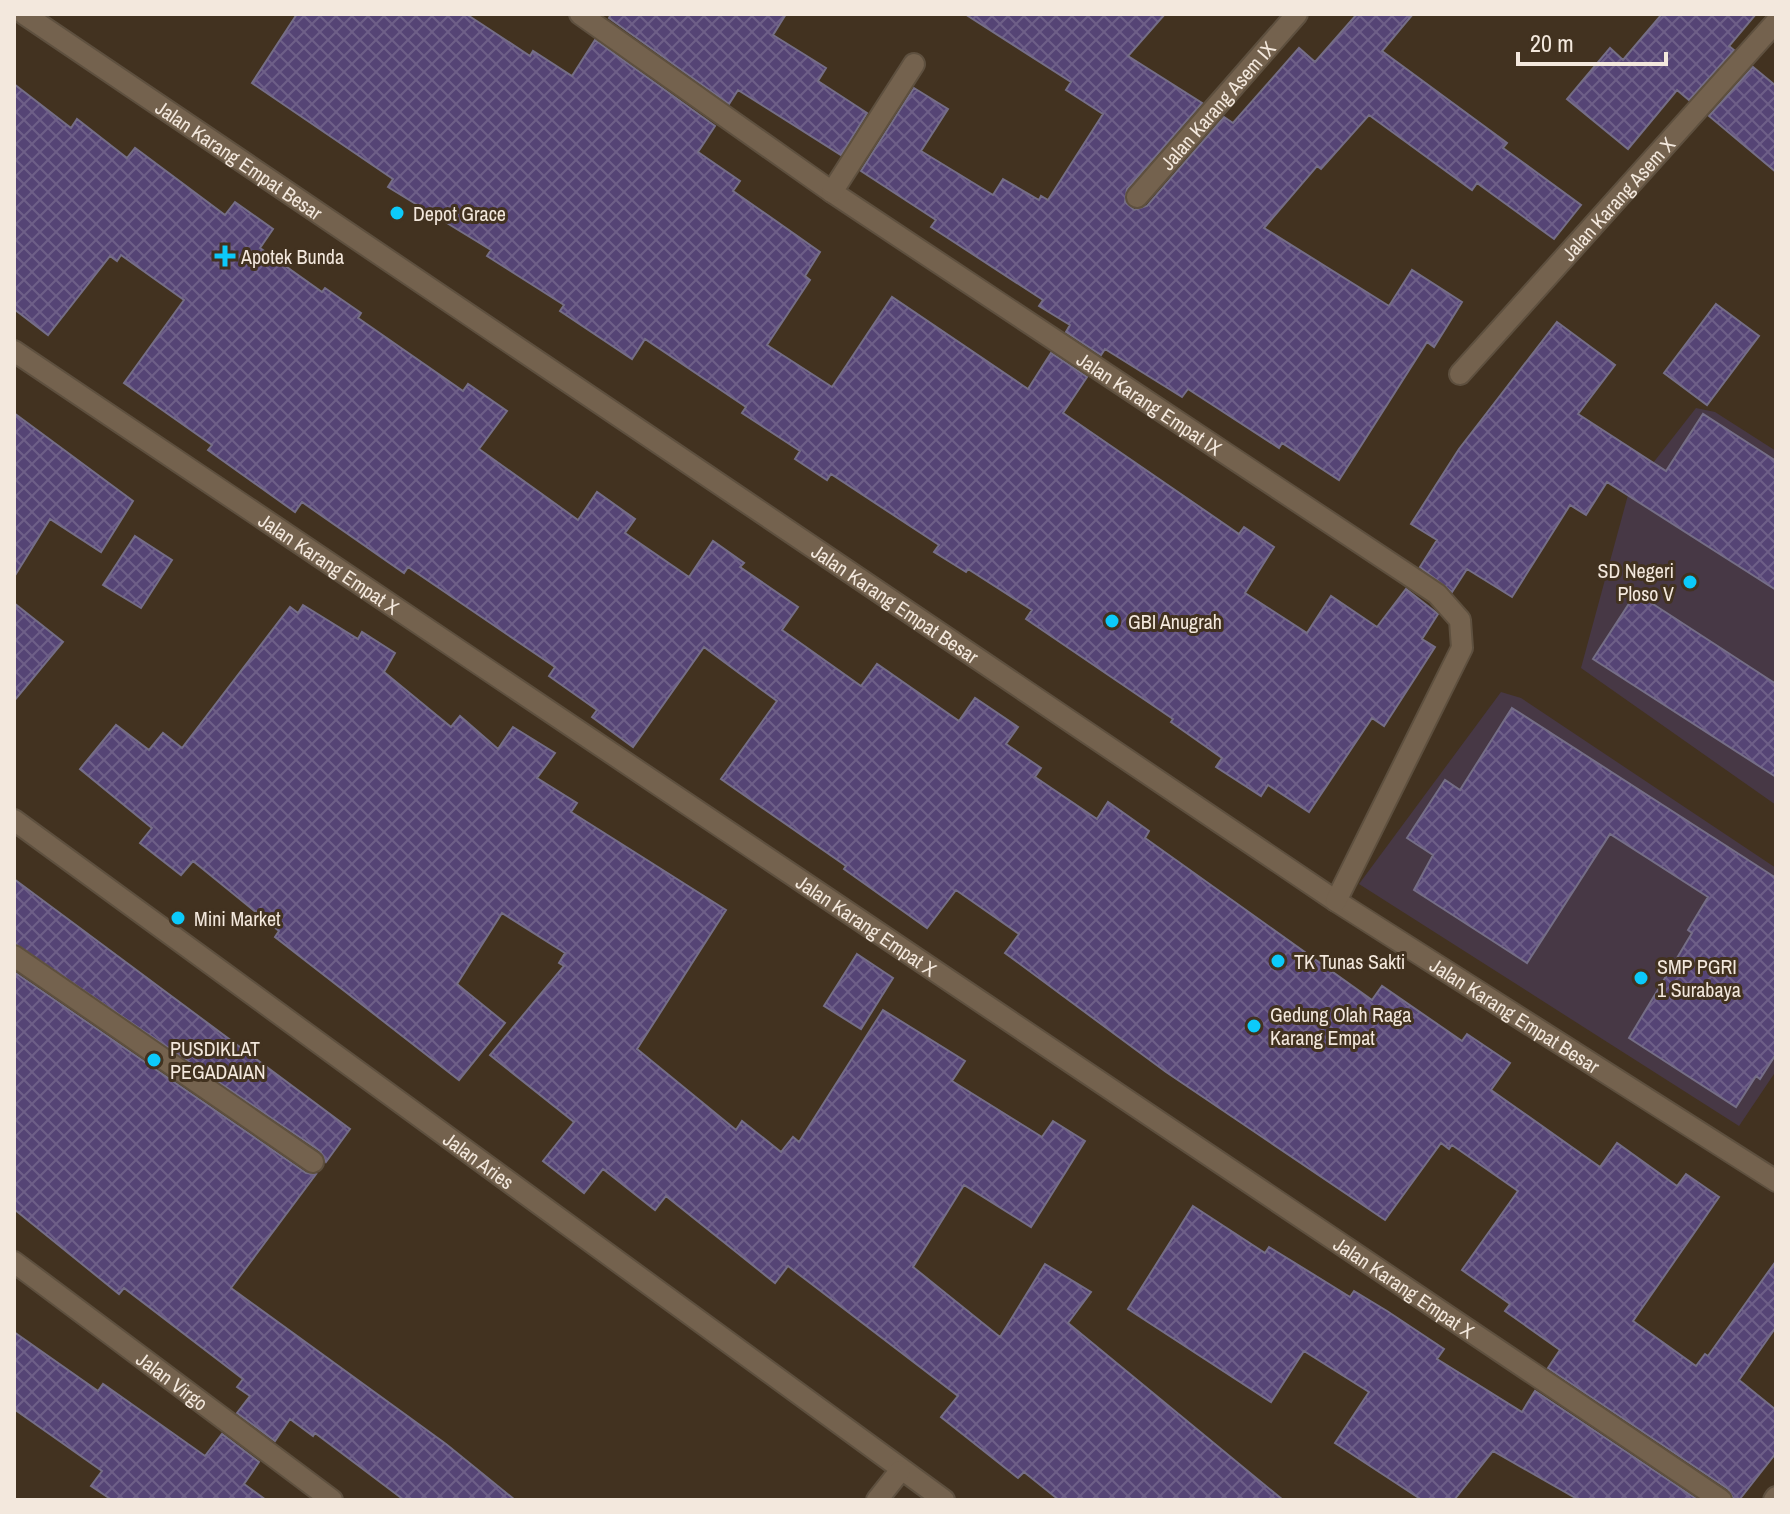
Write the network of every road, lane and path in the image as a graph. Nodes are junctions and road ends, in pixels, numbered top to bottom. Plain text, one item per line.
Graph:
1 (24, 14) edge
2 (580, 14) edge
3 (1297, 14) edge
4 (1776, 22) edge
5 (914, 64) dead end
6 (832, 192) junction
7 (1137, 197) dead end
8 (14, 351) edge
9 (1460, 374) dead end
10 (14, 820) edge
11 (1336, 901) junction
12 (14, 956) edge
13 (313, 1162) dead end
14 (1776, 1181) edge
15 (14, 1262) edge
16 (900, 1471) junction
17 (332, 1500) edge
18 (877, 1500) edge
19 (944, 1500) edge
20 (1721, 1500) edge

1 - 11 street, Jalan Karang Empat Besar
2 - 6 street, Jalan Karang Empat IX
3 - 7 street, Jalan Karang Asem IX
4 - 9 street, Jalan Karang Asem X
5 - 6 street
6 - 11 street, Jalan Karang Empat IX
8 - 20 street, Jalan Karang Empat X
10 - 16 street, Jalan Aries
11 - 14 street, Jalan Karang Empat Besar
12 - 13 street
15 - 17 street, Jalan Virgo
16 - 18 street
16 - 19 street, Jalan Aries

